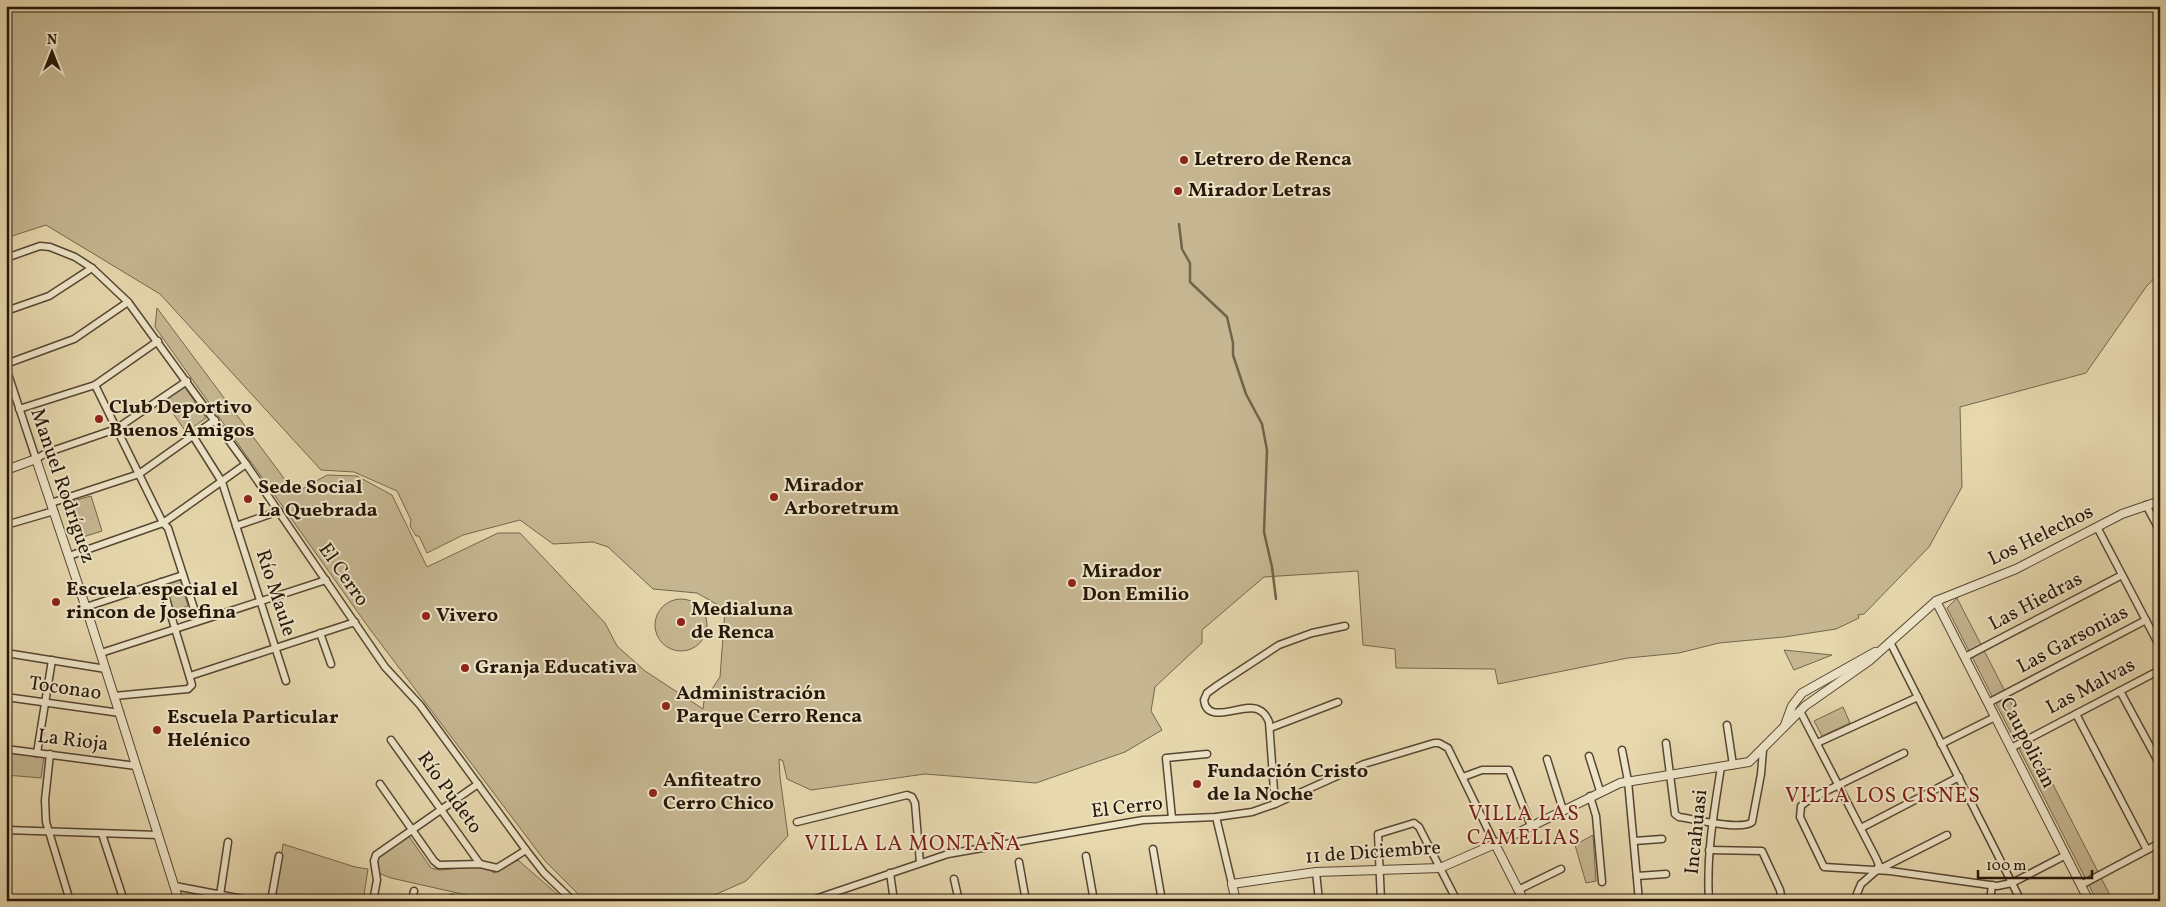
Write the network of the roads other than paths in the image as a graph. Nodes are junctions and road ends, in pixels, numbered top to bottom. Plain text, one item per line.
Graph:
1 (6, 258) edge
2 (92, 268) junction
3 (128, 302) junction
4 (6, 311) edge
5 (158, 341) junction
6 (6, 366) edge
7 (187, 381) junction
8 (95, 386) junction
9 (19, 409) junction
10 (215, 420) junction
11 (116, 429) junction
12 (193, 436) junction
13 (36, 459) junction
14 (246, 464) junction
15 (6, 470) edge
16 (139, 474) junction
17 (222, 482) junction
18 (2160, 501) edge
19 (2146, 505) junction
20 (52, 507) junction
21 (278, 511) junction
22 (163, 523) junction
23 (6, 525) edge
24 (236, 526) junction
25 (2097, 527) junction
26 (2160, 531) edge
27 (69, 556) junction
28 (183, 575) junction
29 (2122, 575) junction
30 (326, 580) junction
31 (161, 582) junction
32 (260, 601) junction
33 (1936, 601) junction
34 (86, 607) junction
35 (2146, 620) junction
36 (198, 621) junction
37 (355, 622) junction
38 (1345, 626) dead end
39 (175, 628) junction
40 (320, 633) junction
41 (1888, 644) junction
42 (2160, 647) edge
43 (275, 648) junction
44 (6, 653) edge
45 (101, 653) junction
46 (1965, 657) junction
47 (52, 660) junction
48 (331, 664) dead end
49 (106, 669) junction
50 (2160, 670) edge
51 (190, 676) junction
52 (286, 681) dead end
53 (2120, 690) junction
54 (114, 696) junction
55 (6, 697) edge
56 (1918, 697) junction
57 (45, 702) junction
58 (1338, 702) dead end
59 (1988, 703) junction
60 (1800, 711) junction
61 (120, 713) junction
62 (2076, 714) junction
63 (1996, 717) junction
64 (1727, 725) dead end
65 (1270, 728) junction
66 (1783, 729) junction
67 (391, 740) dead end
68 (1666, 743) dead end
69 (1817, 744) junction
70 (1941, 744) junction
71 (2011, 748) junction
72 (6, 749) edge
73 (1622, 750) dead end
74 (1763, 750) junction
75 (1904, 752) dead end
76 (37, 753) junction
77 (50, 754) junction
78 (1207, 754) dead end
79 (1589, 756) dead end
80 (1547, 759) dead end
81 (1733, 765) junction
82 (2160, 765) edge
83 (136, 766) junction
84 (1721, 767) junction
85 (1671, 774) junction
86 (1463, 777) junction
87 (1958, 777) junction
88 (1628, 781) junction
89 (380, 784) dead end
90 (478, 784) junction
91 (1838, 785) junction
92 (1600, 791) junction
93 (1590, 796) junction
94 (1275, 804) junction
95 (441, 809) junction
96 (1563, 810) junction
97 (1216, 817) junction
98 (1172, 818) junction
99 (797, 822) dead end
100 (1712, 822) junction
101 (1531, 826) junction
102 (1861, 828) junction
103 (412, 829) junction
104 (6, 830) edge
105 (48, 833) junction
106 (102, 834) junction
107 (158, 835) junction
108 (1947, 835) dead end
109 (1662, 838) dead end
110 (1634, 841) junction
111 (228, 842) dead end
112 (2160, 843) edge
113 (1495, 844) junction
114 (1153, 849) dead end
115 (526, 850) junction
116 (1709, 850) junction
117 (2147, 850) junction
118 (2066, 855) junction
119 (279, 856) dead end
120 (1086, 856) dead end
121 (1020, 862) dead end
122 (920, 863) junction
123 (480, 864) junction
124 (1440, 868) junction
125 (1379, 869) junction
126 (1561, 869) dead end
127 (1876, 871) junction
128 (1316, 872) junction
129 (890, 873) junction
130 (1666, 874) dead end
131 (1637, 876) junction
132 (954, 879) dead end
133 (1602, 882) dead end
134 (2012, 883) junction
135 (1232, 884) junction
136 (1992, 885) junction
137 (2081, 885) junction
138 (175, 886) junction
139 (414, 890) dead end
140 (1518, 890) junction
141 (220, 895) junction
142 (250, 900) edge
143 (1782, 900) edge
144 (70, 901) edge
145 (124, 901) edge
146 (179, 901) edge
147 (253, 901) edge
148 (271, 901) edge
149 (373, 901) edge
150 (412, 901) edge
151 (573, 901) edge
152 (809, 901) edge
153 (894, 901) edge
154 (959, 901) edge
155 (1026, 901) edge
156 (1094, 901) edge
157 (1162, 901) edge
158 (1236, 901) edge
159 (1319, 901) edge
160 (1381, 901) edge
161 (1457, 901) edge
162 (1524, 901) edge
163 (1639, 901) edge
164 (1709, 901) edge
165 (1755, 901) edge
166 (1817, 901) edge
167 (1854, 901) edge
168 (1990, 901) edge
169 (2021, 901) edge
170 (2089, 901) edge

1 - 2 street, El Cerro
2 - 3 street, El Cerro
2 - 4 street
3 - 5 street, El Cerro
3 - 6 street
5 - 7 street, El Cerro
5 - 8 street
6 - 9 street, Manuel Rodríguez
7 - 10 street, El Cerro
7 - 11 street
8 - 9 street
8 - 11 street
9 - 13 street, Manuel Rodríguez
10 - 12 street
10 - 14 street, El Cerro
11 - 13 street
11 - 16 street
12 - 16 street
12 - 17 street, Río Maule
13 - 15 street
13 - 20 street, Manuel Rodríguez
14 - 17 street
14 - 21 street, El Cerro
16 - 20 street
16 - 22 street
17 - 22 street
17 - 24 street, Río Maule
18 - 19 street, Los Helechos
19 - 25 street, Los Helechos
19 - 26 street
20 - 23 street
20 - 27 street, Manuel Rodríguez
21 - 24 street
21 - 30 street, El Cerro
22 - 27 street
22 - 28 street
24 - 32 street, Río Maule
25 - 29 street
25 - 33 street, Los Helechos
27 - 34 street, Manuel Rodríguez
28 - 31 street
28 - 36 street
29 - 35 street
29 - 46 street, Las Hiedras
30 - 32 street
30 - 37 street, El Cerro
31 - 34 street
31 - 39 street
32 - 36 street
32 - 43 street, Río Maule
33 - 41 street, 11 de Diciembre
33 - 46 street, Caupolicán
34 - 45 street, Manuel Rodríguez
35 - 42 street
35 - 59 street, Las Garsonias
36 - 39 street
37 - 40 street
37 - 90 street, El Cerro
38 - 65 street
39 - 45 street
39 - 51 street
40 - 43 street
40 - 48 street
41 - 56 street
41 - 60 street, 11 de Diciembre
41 - 66 street, 11 de Diciembre
43 - 51 street
43 - 52 street, Río Maule
44 - 47 street
45 - 49 street, Manuel Rodríguez
46 - 59 street, Caupolicán
47 - 49 street
47 - 57 street
49 - 54 street, Manuel Rodríguez
50 - 53 street, Las Malvas
51 - 54 street
53 - 62 street, Las Malvas
53 - 82 street
54 - 61 street, Manuel Rodríguez
55 - 57 street, Toconao
56 - 69 street
56 - 70 street
57 - 61 street, Toconao
57 - 76 street
58 - 65 street
59 - 63 street, Caupolicán
60 - 66 street, 11 de Diciembre
60 - 69 street
61 - 83 street, Manuel Rodríguez
62 - 71 street, Las Malvas
62 - 117 street
63 - 70 street
63 - 71 street, Caupolicán
64 - 81 street
65 - 94 street
66 - 74 street, 11 de Diciembre
67 - 95 street, Río Pudeto
68 - 85 street
69 - 91 street
70 - 87 street
71 - 118 street, Caupolicán
72 - 76 street, La Rioja
73 - 88 street
74 - 81 street, 11 de Diciembre
74 - 100 street
75 - 91 street
76 - 77 street, La Rioja
77 - 83 street, La Rioja
77 - 105 street
78 - 98 street
79 - 92 street
80 - 96 street
81 - 84 street, 11 de Diciembre
83 - 107 street, Manuel Rodríguez
84 - 85 street, 11 de Diciembre
84 - 100 street, Incahuasi
85 - 88 street, 11 de Diciembre
85 - 100 street
86 - 94 street, El Cerro
86 - 101 street
86 - 113 street
87 - 102 street
87 - 134 street
88 - 92 street, 11 de Diciembre
88 - 110 street
89 - 103 street
90 - 95 street
90 - 115 street, El Cerro
91 - 102 street
91 - 127 street
92 - 93 street, 11 de Diciembre
93 - 96 street, 11 de Diciembre
93 - 133 street
94 - 97 street, El Cerro
95 - 103 street
95 - 123 street, Río Pudeto
96 - 101 street, 11 de Diciembre
97 - 98 street, El Cerro
97 - 135 street
98 - 122 street, El Cerro
99 - 122 street
100 - 116 street, Incahuasi
101 - 113 street, 11 de Diciembre
102 - 127 street
103 - 123 street
103 - 149 street
104 - 105 street
105 - 106 street
105 - 144 street
106 - 107 street
106 - 145 street
107 - 138 street, Manuel Rodríguez
108 - 127 street
109 - 110 street
110 - 131 street
111 - 141 street
112 - 117 street
113 - 124 street, 11 de Diciembre
113 - 140 street
114 - 157 street
115 - 123 street
115 - 151 street, El Cerro
116 - 143 street
116 - 164 street, Incahuasi
117 - 137 street
118 - 134 street
118 - 137 street, Caupolicán
119 - 148 street
120 - 156 street
121 - 155 street
122 - 129 street, El Cerro
124 - 125 street, 11 de Diciembre
124 - 125 street
124 - 161 street
125 - 128 street, 11 de Diciembre
125 - 160 street
126 - 140 street
127 - 136 street
127 - 167 street
128 - 135 street, 11 de Diciembre
128 - 159 street
129 - 152 street, El Cerro
129 - 153 street
130 - 131 street
131 - 163 street
132 - 154 street
134 - 136 street
134 - 169 street
135 - 158 street
136 - 168 street
137 - 170 street, Caupolicán
138 - 141 street
138 - 146 street, Manuel Rodríguez
139 - 150 street
140 - 162 street
141 - 142 street
142 - 147 street
143 - 165 street
143 - 166 street

